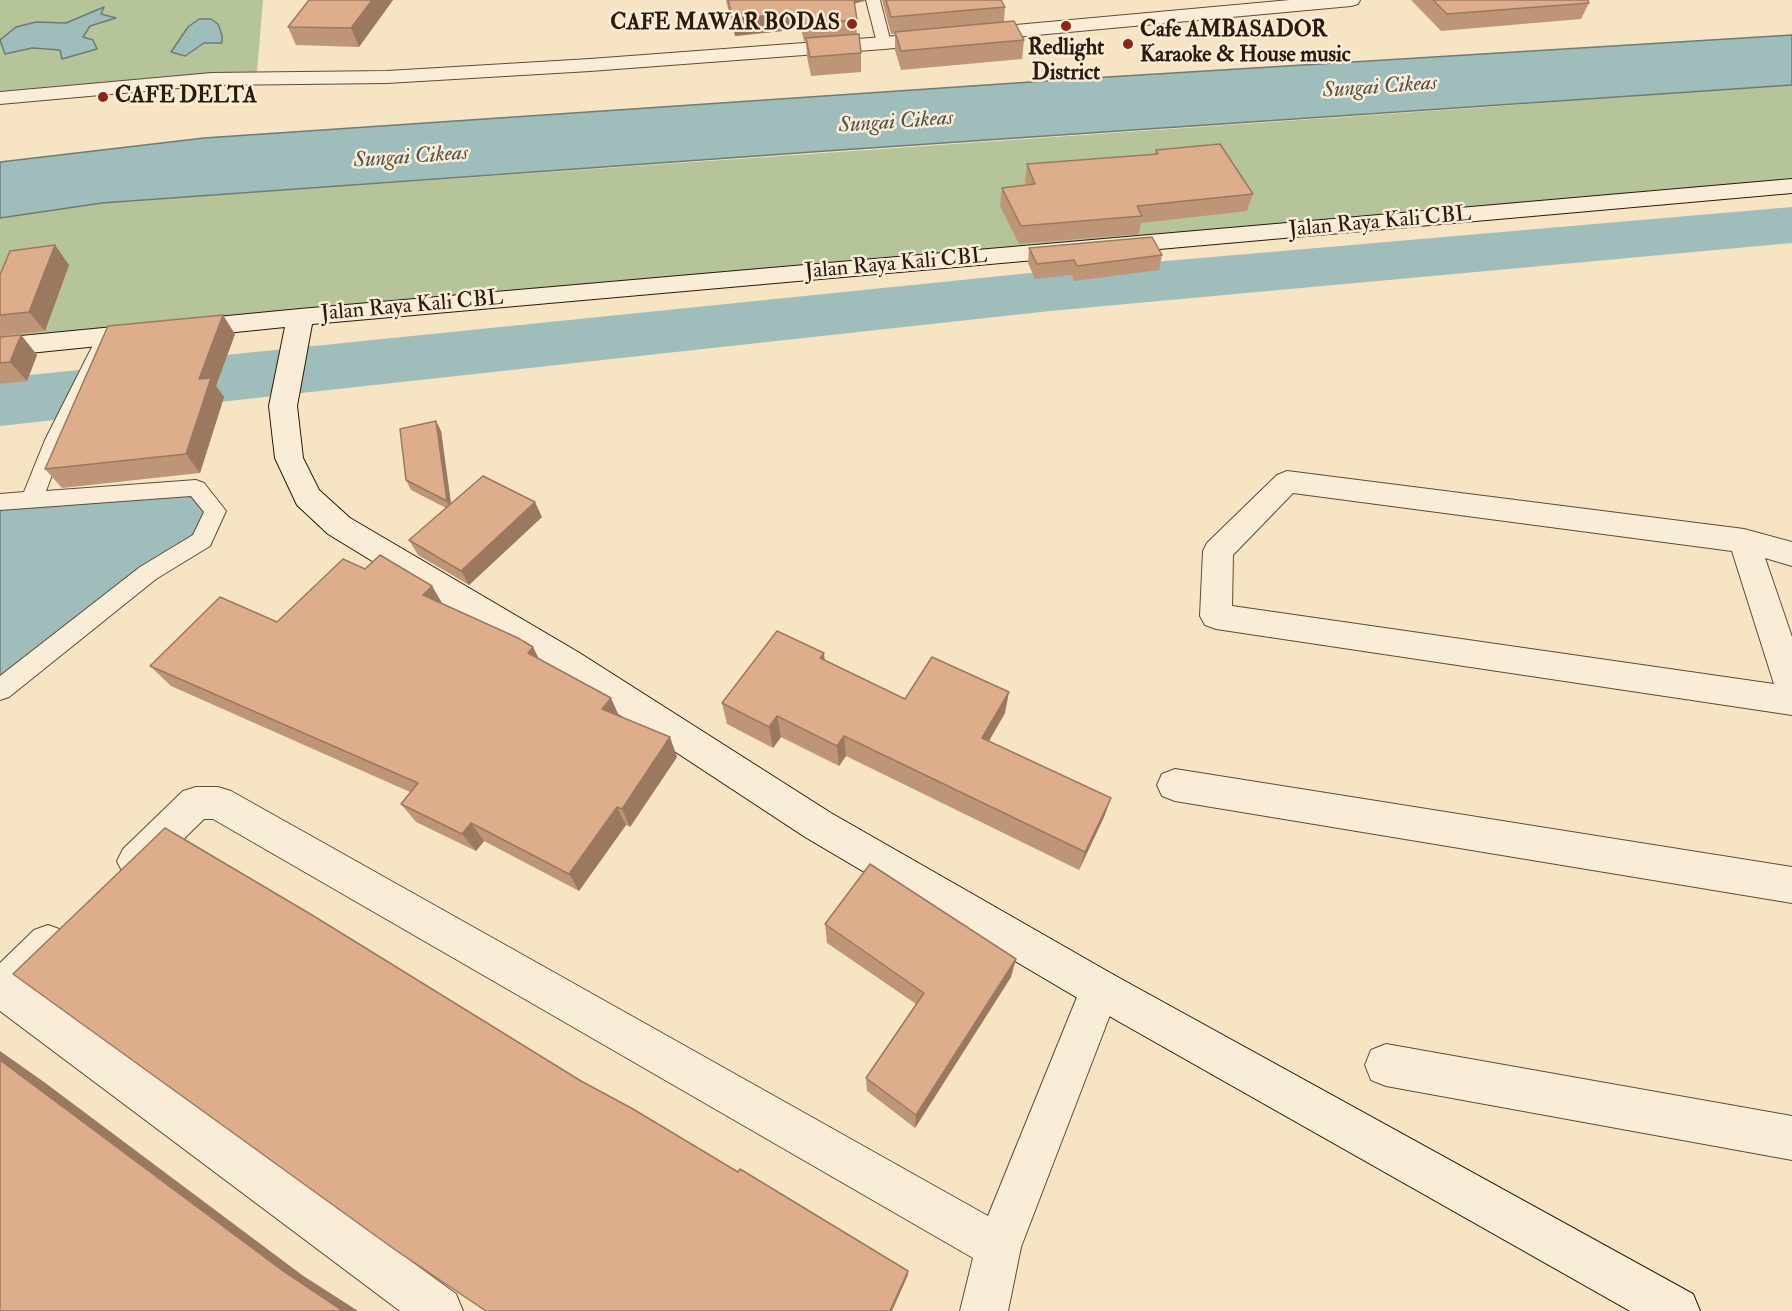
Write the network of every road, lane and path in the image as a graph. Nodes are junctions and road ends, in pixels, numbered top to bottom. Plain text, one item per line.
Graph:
1 (873, 0) edge
2 (1351, 0) edge
3 (884, 43) junction
4 (0, 98) edge
5 (1792, 186) edge
6 (300, 317) junction
7 (108, 338) junction
8 (0, 347) edge
9 (33, 498) junction
10 (0, 502) edge
11 (1743, 541) junction
12 (1792, 554) edge
13 (1792, 687) edge
14 (0, 690) edge
15 (1792, 701) edge
16 (1175, 785) dead end
17 (112, 884) edge
18 (1792, 885) edge
19 (70, 924) edge
20 (1, 989) edge
21 (1100, 989) junction
22 (1386, 1065) dead end
23 (1792, 1138) edge
24 (998, 1247) junction
25 (440, 1311) edge
26 (984, 1311) edge
27 (1676, 1311) edge

1 - 3 lane
2 - 3 street
3 - 4 street
5 - 6 street, Jalan Raya Kali CBL
6 - 7 street, Jalan Raya Kali CBL
6 - 21 street
7 - 8 street, Jalan Raya Kali CBL
7 - 9 lane
9 - 10 lane
9 - 14 lane
11 - 12 street
11 - 13 street
11 - 15 street
16 - 18 street
17 - 24 street
19 - 20 street
20 - 25 street
21 - 24 street
21 - 27 street
22 - 23 street
24 - 26 street

